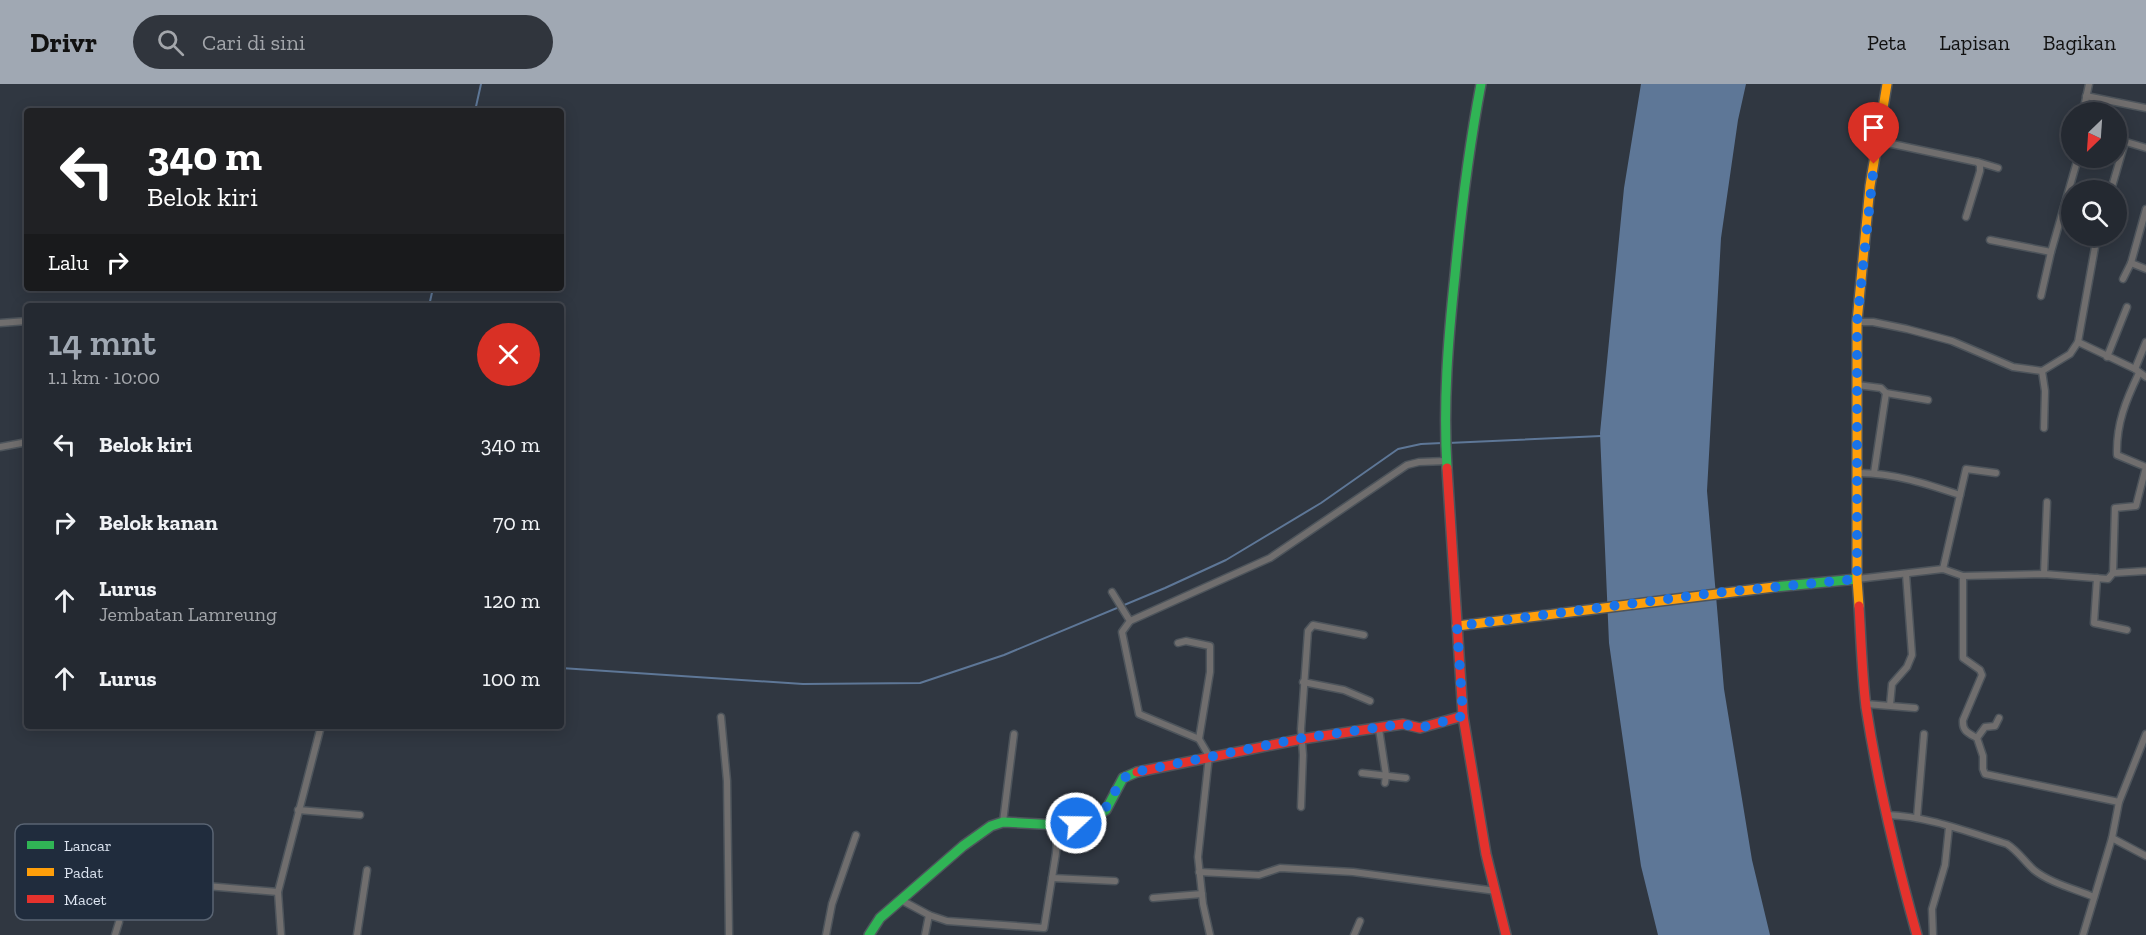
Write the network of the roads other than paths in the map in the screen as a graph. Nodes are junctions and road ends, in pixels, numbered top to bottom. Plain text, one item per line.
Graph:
1 (1481, 84) edge
2 (1887, 84) edge
3 (2089, 84) edge
4 (2086, 96) junction
5 (2085, 102) edge
6 (2146, 108) edge
7 (1878, 141) junction
8 (2127, 142) edge
9 (2146, 148) edge
10 (1977, 162) junction
11 (1998, 168) dead end
12 (2076, 168) edge
13 (2146, 209) edge
14 (1966, 217) dead end
15 (1990, 240) dead end
16 (2095, 246) edge
17 (2051, 252) junction
18 (2131, 263) junction
19 (2146, 269) edge
20 (2123, 279) dead end
21 (2041, 296) dead end
22 (2127, 307) dead end
23 (24, 321) edge
24 (1857, 322) junction
25 (0, 323) edge
26 (2078, 342) junction
27 (2146, 342) edge
28 (2107, 357) junction
29 (2042, 371) junction
30 (2137, 371) junction
31 (2146, 377) edge
32 (1857, 386) junction
33 (1886, 393) junction
34 (1928, 400) dead end
35 (2044, 428) dead end
36 (24, 443) edge
37 (0, 447) edge
38 (1447, 458) junction
39 (1858, 473) junction
40 (1874, 473) junction
41 (1995, 473) dead end
42 (1960, 495) junction
43 (2047, 502) dead end
44 (1943, 569) junction
45 (2146, 571) edge
46 (2113, 573) junction
47 (1906, 574) junction
48 (2044, 574) junction
49 (1963, 576) junction
50 (2097, 578) junction
51 (1857, 579) junction
52 (1112, 592) dead end
53 (1129, 619) junction
54 (1457, 626) junction
55 (2127, 630) dead end
56 (1364, 635) dead end
57 (1178, 643) dead end
58 (1303, 682) junction
59 (1370, 701) dead end
60 (1866, 704) junction
61 (1890, 705) junction
62 (1915, 708) dead end
63 (1463, 716) junction
64 (721, 717) dead end
65 (1999, 718) dead end
66 (320, 729) edge
67 (1379, 729) junction
68 (1014, 734) dead end
69 (1924, 734) dead end
70 (2146, 734) edge
71 (1302, 738) junction
72 (1977, 738) junction
73 (1199, 739) junction
74 (1209, 756) junction
75 (1362, 773) dead end
76 (1406, 778) dead end
77 (1386, 779) junction
78 (2119, 802) junction
79 (1301, 807) dead end
80 (298, 810) junction
81 (360, 814) dead end
82 (1887, 815) junction
83 (1917, 818) junction
84 (1003, 822) junction
85 (1058, 825) junction
86 (1949, 828) junction
87 (856, 835) dead end
88 (2112, 838) junction
89 (2146, 856) edge
90 (367, 870) dead end
91 (1199, 872) junction
92 (1377, 874) junction
93 (1052, 878) junction
94 (1115, 881) dead end
95 (1374, 883) dead end
96 (213, 887) edge
97 (1496, 891) junction
98 (278, 892) junction
99 (1202, 894) junction
100 (2094, 897) junction
101 (1153, 898) dead end
102 (901, 900) junction
103 (929, 915) junction
104 (1360, 921) dead end
105 (119, 922) dead end
106 (1019, 926) junction
107 (115, 935) edge
108 (281, 935) edge
109 (357, 935) edge
110 (729, 935) edge
111 (825, 935) edge
112 (870, 935) edge
113 (925, 935) edge
114 (1019, 935) edge
115 (1210, 935) edge
116 (1354, 935) edge
117 (1506, 935) edge
118 (1917, 935) edge
119 (1933, 935) edge
120 (2083, 935) edge

1 - 38 street
2 - 7 street
3 - 4 street
4 - 5 street
4 - 6 street
7 - 10 street
7 - 24 street
8 - 9 street
10 - 11 street
10 - 14 street
12 - 17 street
13 - 18 street
15 - 17 street
16 - 26 street
17 - 21 street
18 - 19 street
18 - 20 street
22 - 28 street
23 - 25 street
24 - 29 street
24 - 32 street
26 - 28 street
26 - 29 street
27 - 30 street
28 - 30 street
29 - 35 street
30 - 31 street
30 - 46 street
32 - 33 street
32 - 39 street
33 - 34 street
33 - 40 street
36 - 37 street
38 - 53 street
38 - 54 street
39 - 40 street
39 - 51 street
40 - 42 street
41 - 42 street
42 - 44 street
43 - 48 street
44 - 47 street
44 - 49 street
45 - 46 street
46 - 50 street
47 - 51 street
47 - 61 street
48 - 49 street
48 - 50 street
49 - 72 street
50 - 55 street
51 - 54 street
51 - 60 street
52 - 53 street
53 - 73 street
54 - 63 street
56 - 58 street
57 - 73 street
58 - 59 street
58 - 71 street
60 - 61 street
60 - 82 street
61 - 62 street
63 - 67 street
63 - 97 street
64 - 110 street
65 - 72 street
66 - 80 street
67 - 71 street
67 - 77 street
68 - 84 street
69 - 83 street
70 - 78 street
71 - 74 street
71 - 79 street
72 - 78 street
73 - 74 street
74 - 85 street
74 - 91 street
75 - 77 street
76 - 77 street
78 - 88 street
80 - 81 street
80 - 98 street
82 - 83 street
82 - 118 street
83 - 86 street
84 - 85 street
84 - 102 street
85 - 93 street
86 - 100 street
86 - 119 street
87 - 111 street
88 - 89 street
88 - 100 street
90 - 109 street
91 - 92 street
91 - 99 street
92 - 95 street
92 - 97 street
93 - 94 street
93 - 106 street
96 - 98 street
97 - 117 street
98 - 108 street
99 - 101 street
99 - 115 street
100 - 120 street
102 - 103 street
102 - 112 street
103 - 106 street
103 - 113 street
104 - 116 street
105 - 107 street
106 - 114 street

